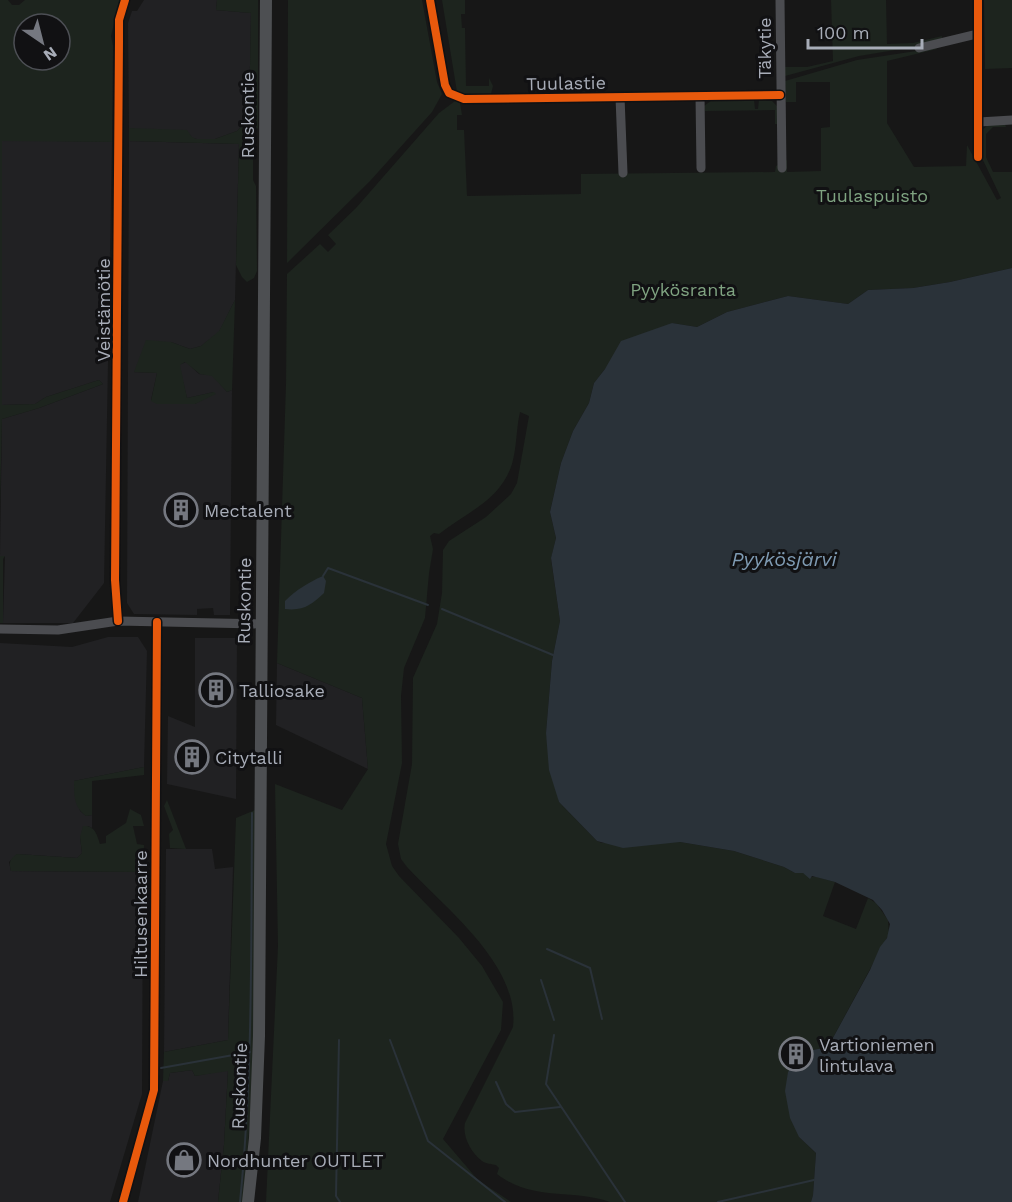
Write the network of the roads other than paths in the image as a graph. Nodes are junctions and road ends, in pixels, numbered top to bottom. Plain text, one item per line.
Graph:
1 (125, 0) edge
2 (266, 0) edge
3 (430, 0) edge
4 (780, 0) edge
5 (978, 0) edge
6 (977, 34) junction
7 (919, 48) dead end
8 (780, 95) junction
9 (700, 96) junction
10 (620, 97) junction
11 (1012, 120) edge
12 (980, 122) junction
13 (978, 157) dead end
14 (701, 168) dead end
15 (782, 168) dead end
16 (623, 173) dead end
17 (118, 621) junction
18 (157, 622) junction
19 (262, 624) junction
20 (0, 629) edge
21 (123, 1202) edge
22 (248, 1202) edge

1 - 17 street, Veistämötie
2 - 19 main road, Ruskontie
3 - 10 street, Tuulastie
4 - 8 street, Täkytie
5 - 6 street
6 - 7 street
6 - 12 street
8 - 9 street, Tuulastie
8 - 15 street, Täkytie
9 - 10 street, Tuulastie
9 - 14 street
10 - 16 street
11 - 12 street
12 - 13 street
17 - 18 street
17 - 20 street
18 - 19 street
18 - 21 street, Hiltusenkaarre
19 - 22 main road, Ruskontie

